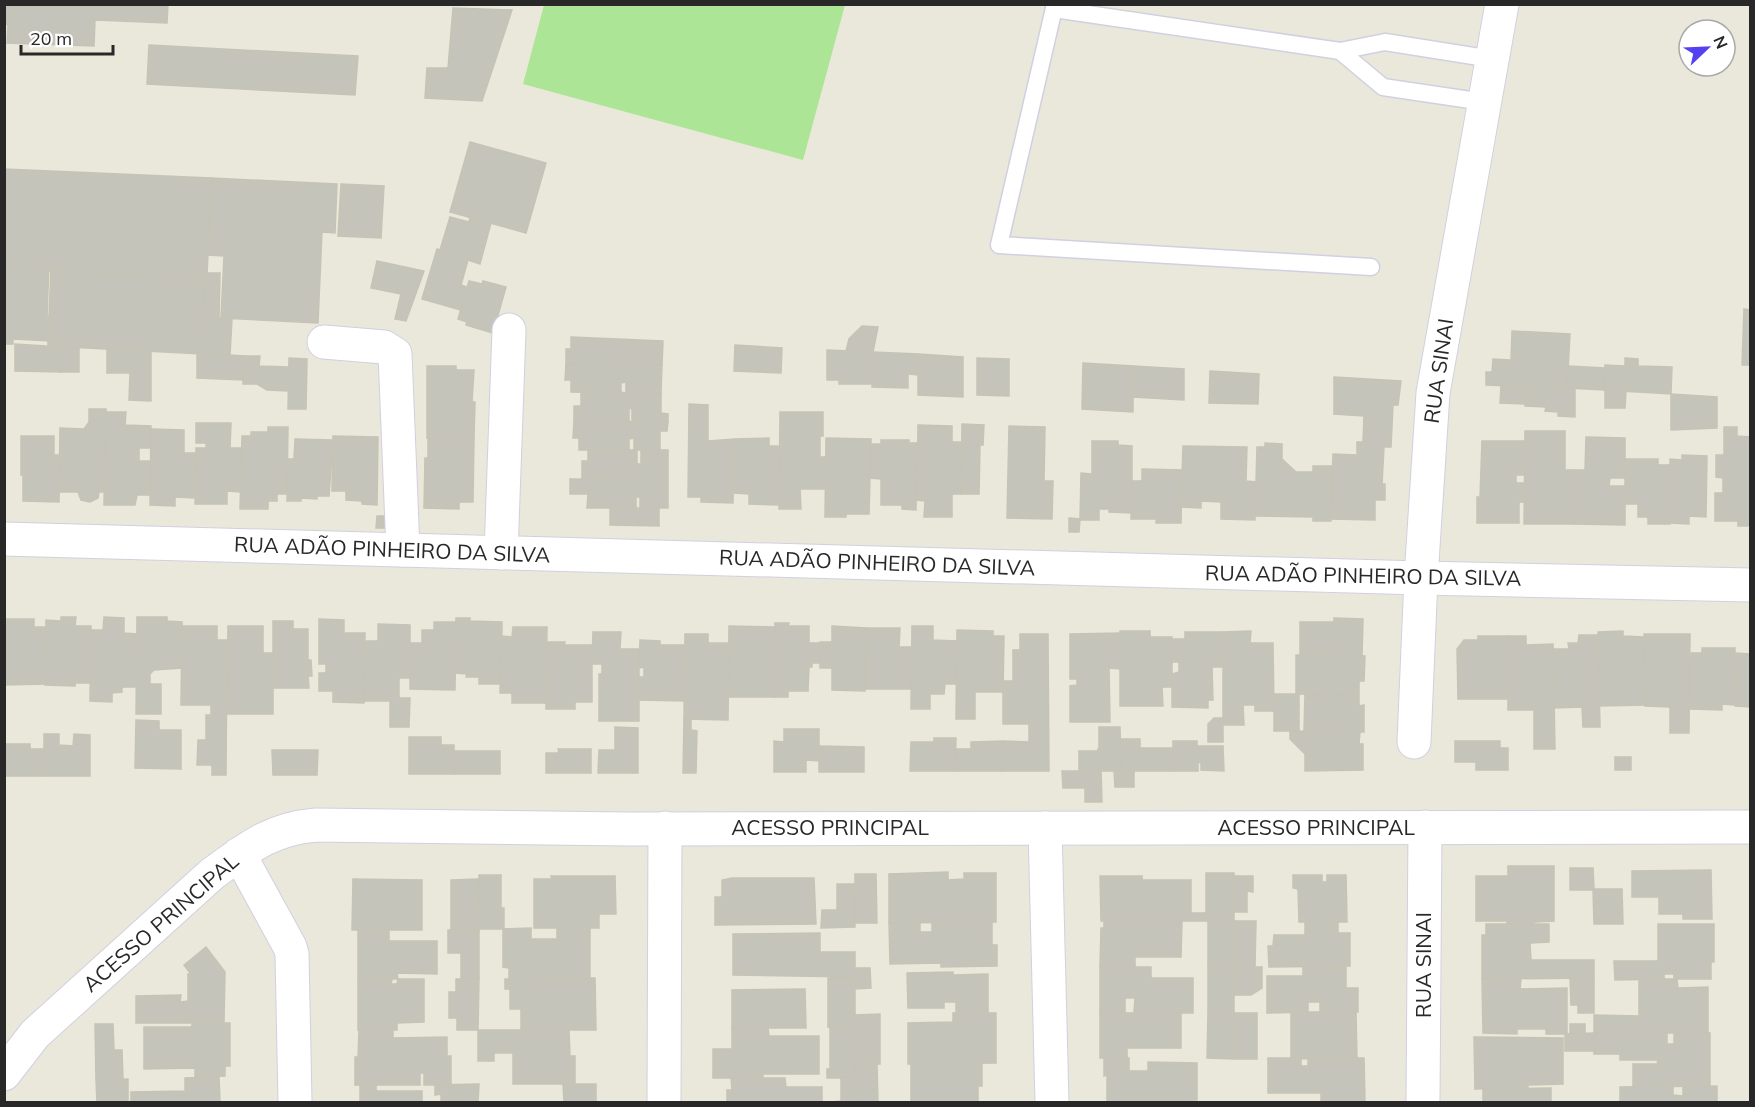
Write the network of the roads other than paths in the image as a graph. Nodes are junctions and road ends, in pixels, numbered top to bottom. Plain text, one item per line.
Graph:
1 (1502, 4) edge
2 (1054, 7) edge
3 (1340, 51) junction
4 (1492, 59) junction
5 (1484, 102) junction
6 (1371, 267) dead end
7 (509, 330) dead end
8 (324, 342) dead end
9 (4, 539) edge
10 (403, 550) junction
11 (501, 553) junction
12 (1421, 578) junction
13 (1750, 585) edge
14 (1414, 742) dead end
15 (1425, 827) junction
16 (1750, 827) edge
17 (665, 828) junction
18 (1045, 828) junction
19 (239, 854) junction
20 (4, 1074) edge
21 (295, 1102) edge
22 (664, 1102) edge
23 (1052, 1102) edge
24 (1422, 1102) edge

1 - 4 street, RUA SINAI
2 - 3 lane
2 - 6 lane
3 - 4 lane
3 - 5 lane
4 - 5 street, RUA SINAI
5 - 12 street, RUA SINAI
7 - 11 street
8 - 10 street
9 - 10 street, RUA ADÃO PINHEIRO DA SILVA
10 - 11 street, RUA ADÃO PINHEIRO DA SILVA
11 - 12 street, RUA ADÃO PINHEIRO DA SILVA
12 - 13 street, RUA ADÃO PINHEIRO DA SILVA
12 - 14 street, RUA SINAI
15 - 16 street, ACESSO PRINCIPAL
15 - 18 street, ACESSO PRINCIPAL
15 - 24 street, RUA SINAI
17 - 18 street, ACESSO PRINCIPAL
17 - 19 street, ACESSO PRINCIPAL
17 - 22 street
18 - 23 street
19 - 20 street, ACESSO PRINCIPAL
19 - 21 street

